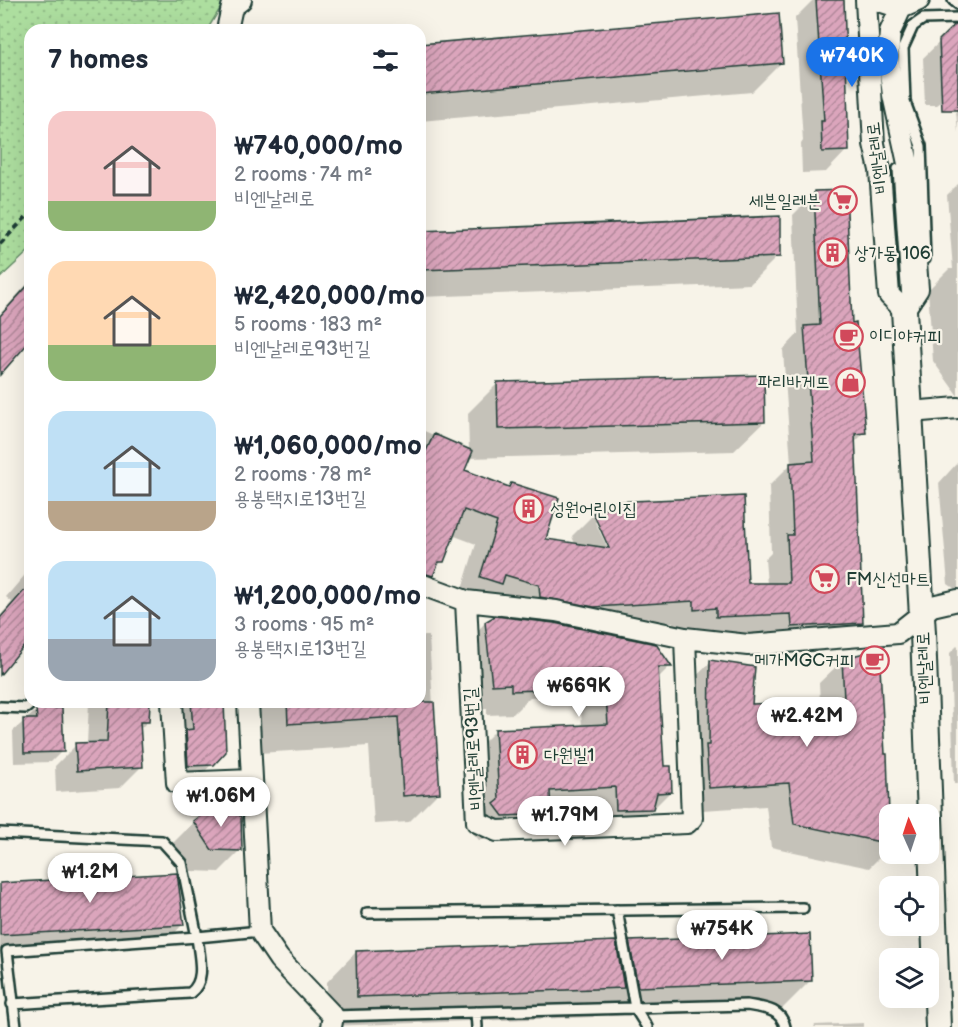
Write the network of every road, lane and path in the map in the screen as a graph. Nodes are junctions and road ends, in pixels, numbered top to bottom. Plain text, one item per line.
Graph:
1 (241, 0) edge
2 (866, 0) edge
3 (876, 0) edge
4 (953, 0) edge
5 (910, 4) edge
6 (958, 4) edge
7 (946, 18) junction
8 (958, 18) edge
9 (228, 24) edge
10 (898, 169) dead end
11 (24, 219) edge
12 (0, 244) edge
13 (910, 301) junction
14 (958, 408) edge
15 (910, 412) junction
16 (426, 586) edge
17 (958, 600) edge
18 (466, 601) junction
19 (922, 615) junction
20 (685, 638) junction
21 (0, 707) edge
22 (24, 708) edge
23 (172, 708) edge
24 (248, 708) edge
25 (252, 780) junction
26 (0, 833) edge
27 (803, 908) dead end
28 (617, 910) junction
29 (367, 913) dead end
30 (260, 932) junction
31 (197, 937) junction
32 (12, 1004) junction
33 (635, 1008) junction
34 (476, 1012) junction
35 (332, 1021) edge
36 (16, 1027) edge
37 (477, 1027) edge
38 (647, 1027) edge
39 (785, 1027) edge
40 (939, 1027) edge

1 - 9 street
2 - 13 street, 비엔날레로
3 - 5 street
4 - 6 lane
5 - 7 lane
5 - 13 street, 비엔날레로
7 - 8 lane
7 - 13 lane
10 - 13 lane
11 - 12 path
13 - 15 street, 비엔날레로
14 - 15 street
15 - 19 street, 비엔날레로
16 - 18 street
17 - 19 street
18 - 20 street
18 - 20 street, 비엔날레로93번길
19 - 20 street
19 - 40 street, 비엔날레로
21 - 22 lane
23 - 25 street
24 - 25 street
25 - 30 street
26 - 31 lane
27 - 28 lane
28 - 29 lane
28 - 33 lane
30 - 31 lane
30 - 35 street
31 - 32 lane
31 - 32 lane
32 - 36 lane
33 - 34 lane
33 - 38 lane
33 - 39 lane
34 - 35 lane
34 - 37 lane

